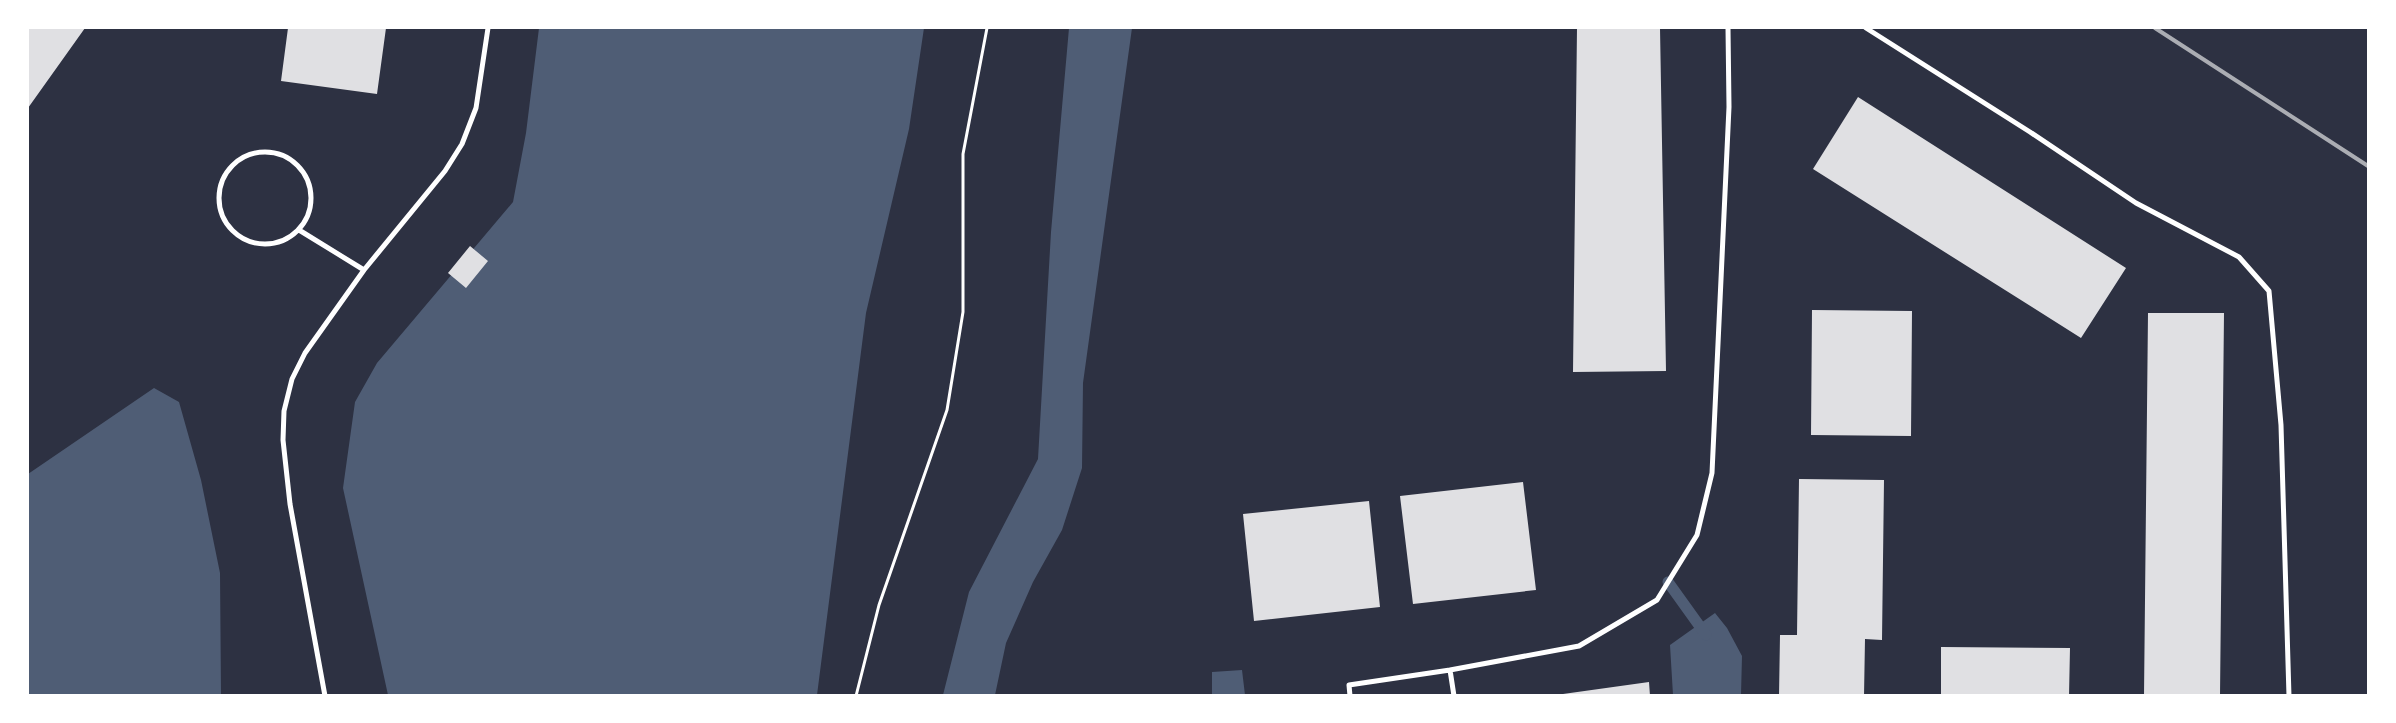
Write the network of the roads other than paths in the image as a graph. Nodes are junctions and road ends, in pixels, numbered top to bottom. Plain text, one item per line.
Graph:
1 (488, 28) edge
2 (1728, 28) edge
3 (1866, 28) edge
4 (299, 230) junction
5 (364, 270) junction
6 (1450, 670) junction
7 (325, 696) edge
8 (1350, 696) edge
9 (1454, 696) edge
10 (2288, 696) edge

1 - 5 street
2 - 6 street
3 - 10 street
4 - 4 street
4 - 5 street
5 - 7 street
6 - 8 street
6 - 9 street

